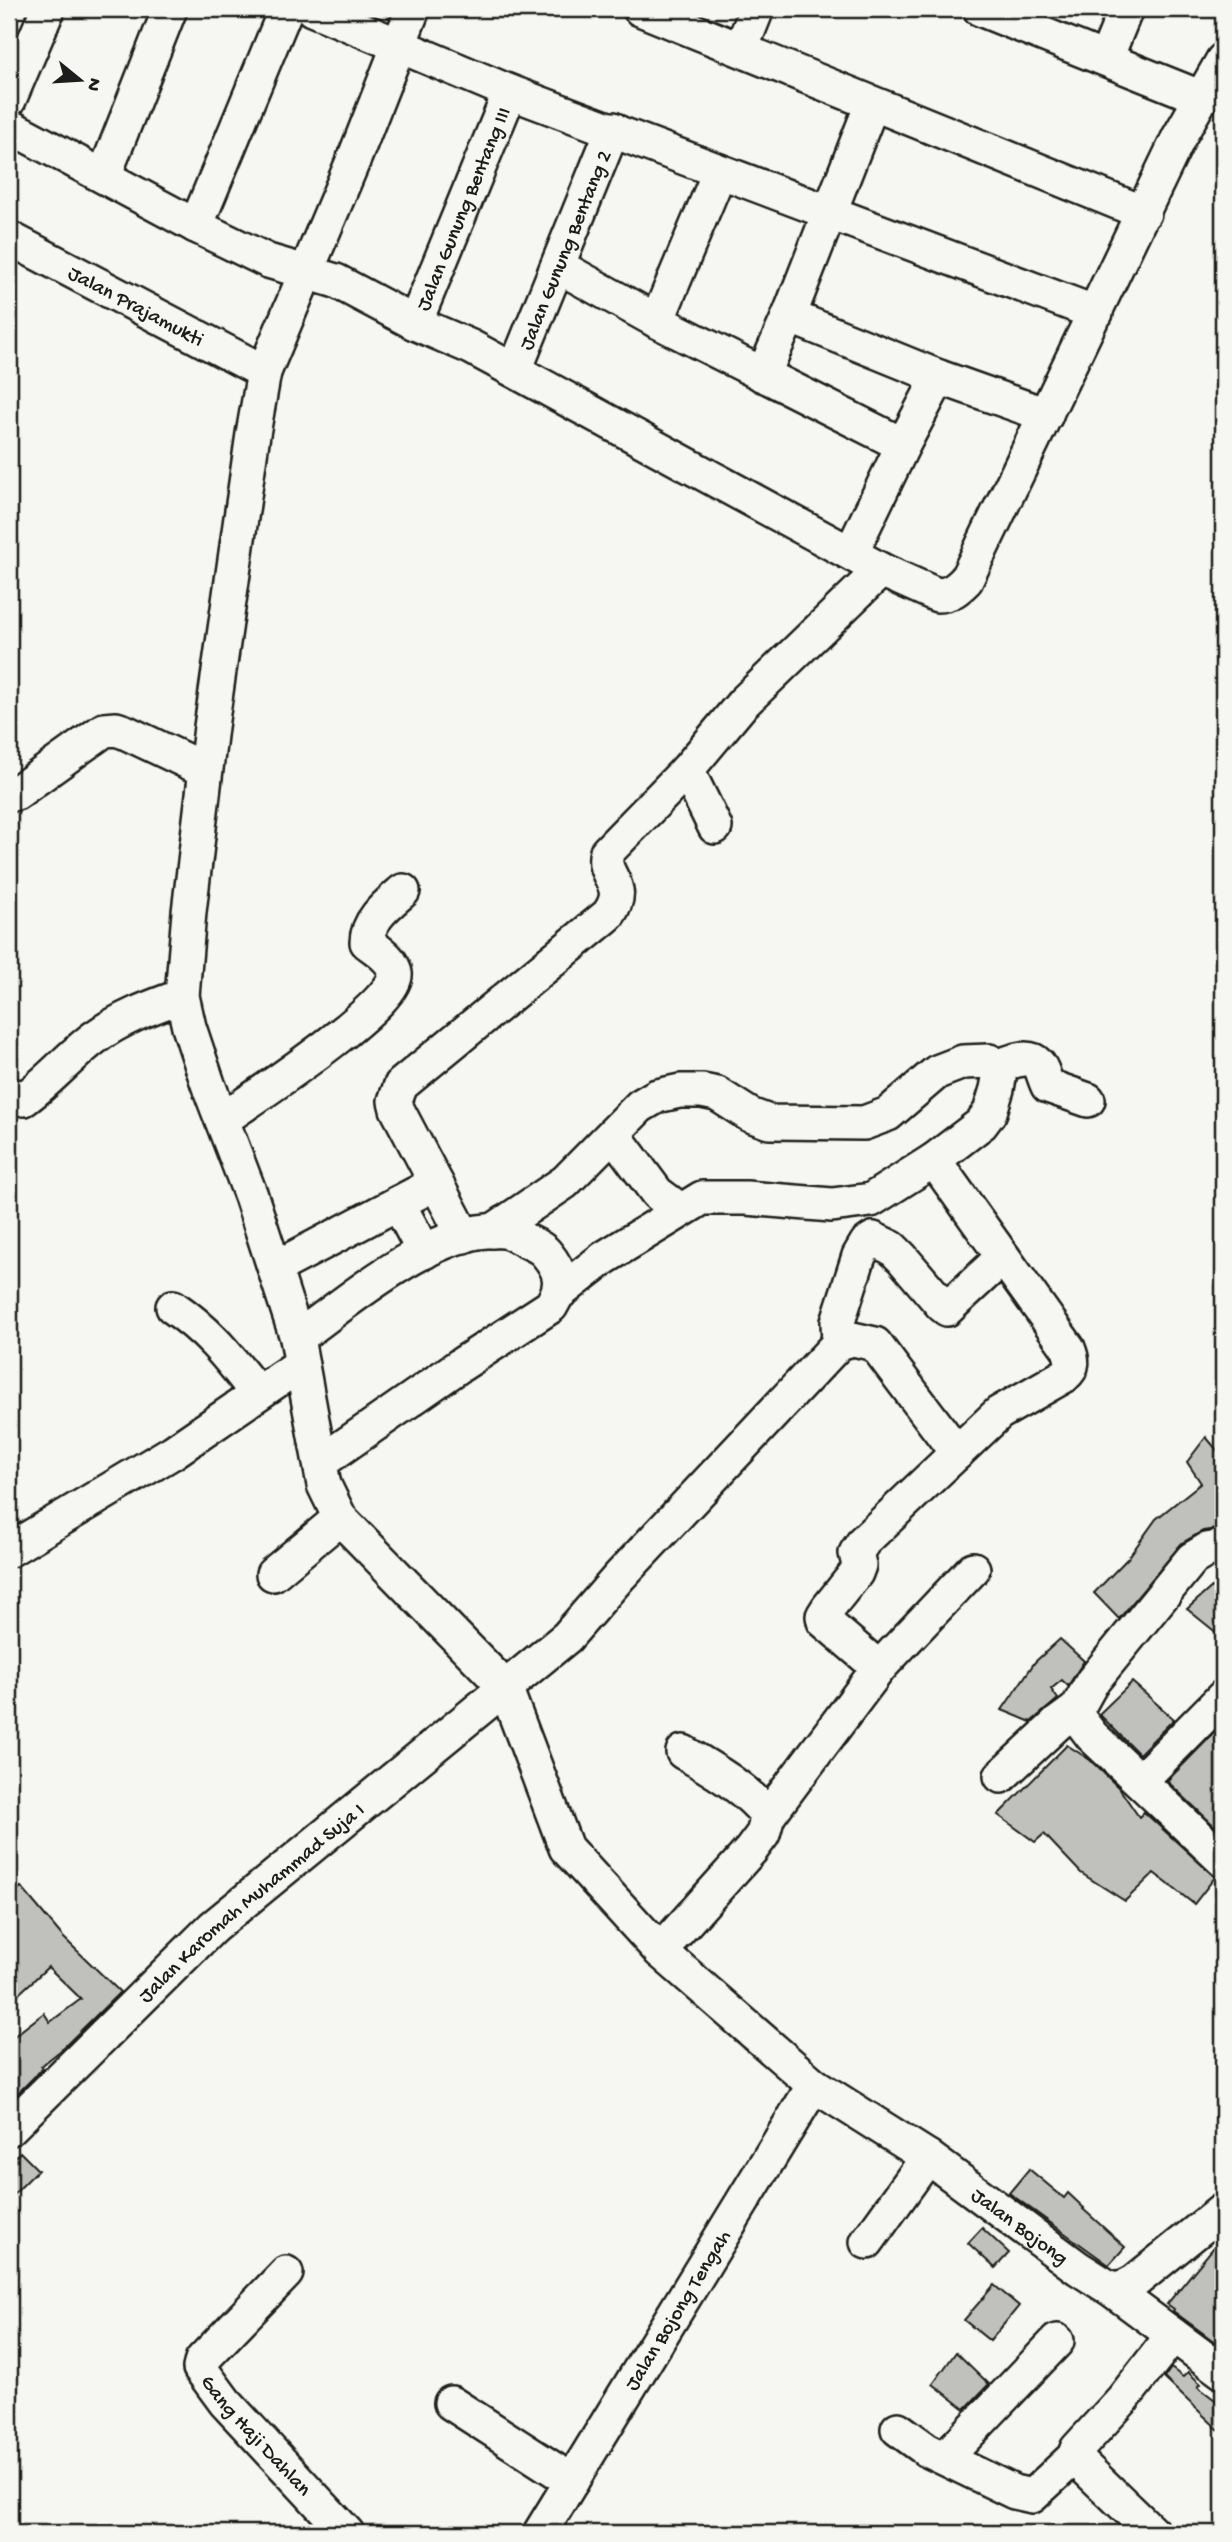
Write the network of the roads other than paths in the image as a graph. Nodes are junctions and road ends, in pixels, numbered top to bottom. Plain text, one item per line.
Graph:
1 (48, 9) edge
2 (170, 9) edge
3 (286, 9) edge
4 (312, 9) edge
5 (413, 9) edge
6 (640, 9) edge
7 (757, 9) edge
8 (1126, 9) edge
9 (993, 11) edge
10 (398, 45) junction
11 (741, 49) junction
12 (1106, 58) junction
13 (1223, 60) edge
14 (510, 92) junction
15 (1202, 98) junction
16 (9, 100) edge
17 (872, 104) junction
18 (9, 126) edge
19 (612, 130) junction
20 (719, 173) junction
21 (104, 176) junction
22 (830, 214) junction
23 (1144, 214) junction
24 (196, 226) junction
25 (9, 238) edge
26 (558, 266) junction
27 (304, 273) junction
28 (1096, 313) junction
29 (789, 316) junction
30 (657, 321) junction
31 (415, 323) junction
32 (515, 370) junction
33 (264, 372) junction
34 (763, 375) junction
35 (939, 377) junction
36 (1046, 415) junction
37 (903, 445) junction
38 (851, 553) junction
39 (881, 570) junction
40 (205, 770) junction
41 (687, 770) junction
42 (9, 795) edge
43 (715, 827) dead end
44 (403, 891) dead end
45 (182, 996) junction
46 (997, 1067) junction
47 (9, 1094) edge
48 (1088, 1100) dead end
49 (222, 1120) junction
50 (614, 1135) junction
51 (934, 1160) junction
52 (436, 1183) junction
53 (669, 1202) junction
54 (397, 1203) junction
55 (479, 1234) junction
56 (424, 1252) junction
57 (1003, 1257) junction
58 (275, 1269) junction
59 (559, 1293) junction
60 (173, 1307) dead end
61 (839, 1343) junction
62 (299, 1351) junction
63 (257, 1394) junction
64 (957, 1453) junction
65 (321, 1462) junction
66 (340, 1518) junction
67 (1223, 1547) edge
68 (9, 1550) edge
69 (973, 1569) dead end
70 (273, 1574) dead end
71 (879, 1668) junction
72 (505, 1686) junction
73 (1223, 1697) edge
74 (1077, 1709) junction
75 (683, 1752) dead end
76 (1001, 1776) dead end
77 (1141, 1780) junction
78 (768, 1816) junction
79 (1223, 1859) edge
80 (660, 1951) junction
81 (814, 2085) junction
82 (9, 2129) edge
83 (928, 2157) junction
84 (1223, 2210) edge
85 (867, 2242) dead end
86 (286, 2273) dead end
87 (1111, 2289) junction
88 (1174, 2335) junction
89 (1057, 2341) dead end
90 (1223, 2372) edge
91 (451, 2403) dead end
92 (898, 2429) dead end
93 (1074, 2457) junction
94 (945, 2458) junction
95 (572, 2481) junction
96 (342, 2532) edge
97 (540, 2533) edge
98 (1153, 2533) edge

1 - 16 street
2 - 21 street
3 - 24 street
4 - 10 street
5 - 10 street
6 - 11 street
7 - 11 street
8 - 12 street
9 - 12 street
10 - 14 street
10 - 27 street
11 - 17 street
12 - 15 street
13 - 15 street
14 - 19 street
14 - 31 street, Jalan Gunung Bentang III
15 - 23 street
17 - 22 street
17 - 23 street
18 - 21 street
19 - 20 street
19 - 26 street, Jalan Gunung Bentang 2
20 - 22 street
20 - 30 street
21 - 24 street
22 - 28 street
22 - 29 street
23 - 28 street
24 - 27 street
25 - 33 street, Jalan Prajamukti
26 - 30 street
26 - 32 street, Jalan Gunung Bentang 2
27 - 31 street
27 - 33 street
28 - 36 street
29 - 34 street
29 - 35 street
30 - 34 street
31 - 32 street
32 - 38 street
33 - 40 street
34 - 37 street
35 - 36 street
35 - 37 street
36 - 39 street
37 - 38 street
38 - 39 street
39 - 41 street
40 - 42 street
40 - 45 street
41 - 43 street
41 - 52 street
44 - 49 street
45 - 47 street
45 - 49 street
46 - 48 street
46 - 50 street
46 - 51 street
49 - 58 street
50 - 53 street
50 - 55 street
51 - 53 street
51 - 57 street
52 - 54 street
52 - 55 street
53 - 59 street
54 - 56 street
54 - 58 street
55 - 56 street
55 - 59 street
56 - 62 street
57 - 61 street
57 - 64 street
58 - 62 street
59 - 65 street
60 - 63 street
61 - 64 street
61 - 72 street, Jalan Karomah Muhammad Suja I
62 - 63 street
62 - 65 street
63 - 68 street
64 - 71 street
65 - 66 street
66 - 70 street
66 - 72 street
67 - 74 street
69 - 71 street
71 - 78 street
72 - 80 street, Jalan Bojong
72 - 82 street, Jalan Karomah Muhammad Suja I
73 - 77 street
74 - 76 street
74 - 77 street
75 - 78 street
77 - 79 street
78 - 80 street
80 - 81 street, Jalan Bojong
81 - 83 street, Jalan Bojong
81 - 95 street, Jalan Bojong Tengah
83 - 85 street
83 - 87 street, Jalan Bojong
84 - 87 street
86 - 96 street, Gang Haji Dahlan
87 - 88 street, Jalan Bojong
88 - 90 street, Jalan Bojong
88 - 93 street
89 - 94 street
91 - 95 street
92 - 94 street
93 - 94 street
93 - 98 street
95 - 97 street, Jalan Bojong Tengah

